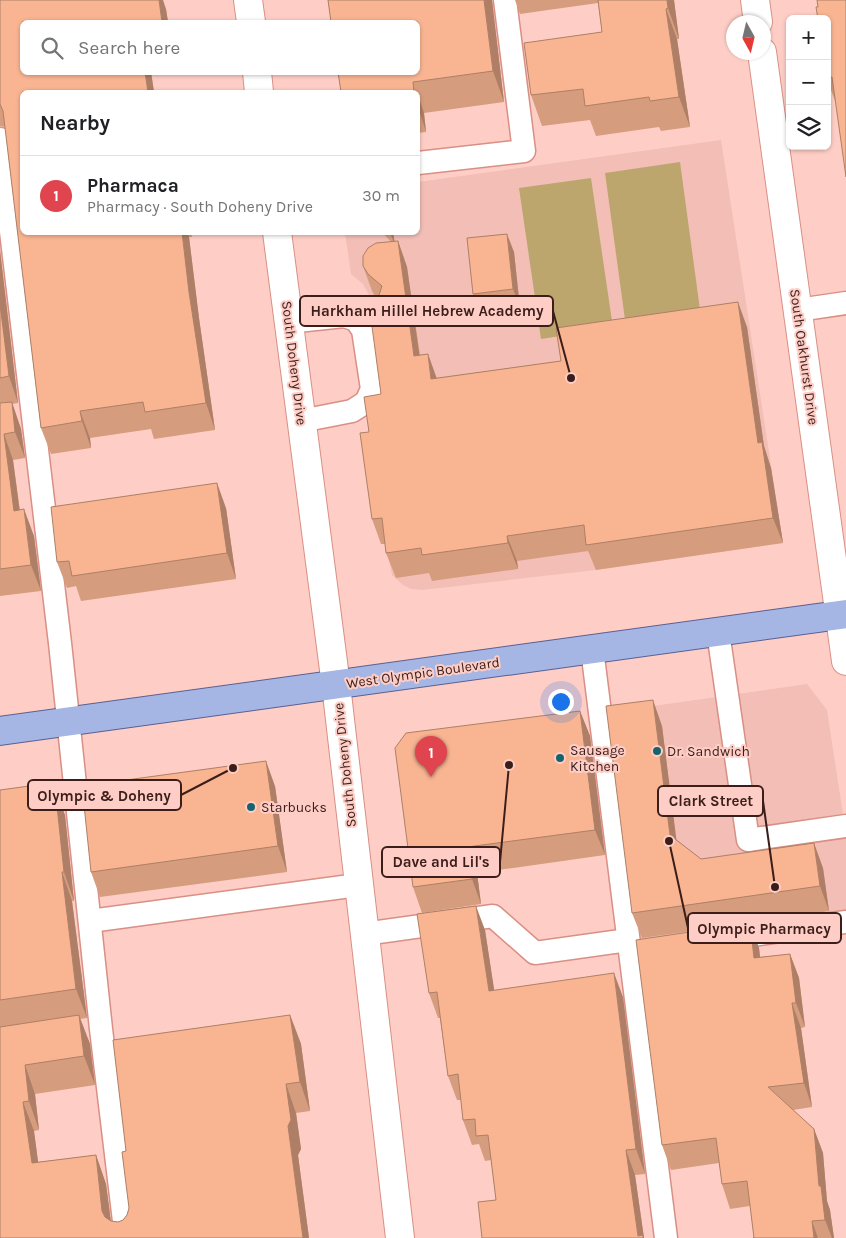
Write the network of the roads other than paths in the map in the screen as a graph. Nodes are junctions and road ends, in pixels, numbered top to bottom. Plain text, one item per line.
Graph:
1 (248, 0) edge
2 (504, 0) edge
3 (755, 0) edge
4 (757, 15) edge
5 (251, 20) edge
6 (763, 60) edge
7 (257, 75) edge
8 (259, 90) edge
9 (0, 139) edge
10 (420, 163) edge
11 (276, 235) edge
12 (846, 303) edge
13 (798, 310) junction
14 (288, 322) junction
15 (33, 414) junction
16 (8, 417) edge
17 (301, 421) junction
18 (843, 614) edge
19 (718, 632) junction
20 (592, 649) junction
21 (846, 661) edge
22 (336, 685) junction
23 (69, 722) junction
24 (0, 731) edge
25 (846, 826) edge
26 (358, 886) junction
27 (90, 921) junction
28 (846, 922) edge
29 (364, 934) junction
30 (699, 943) edge
31 (636, 948) junction
32 (126, 1238) edge
33 (400, 1238) edge
34 (666, 1238) edge

1 - 5 street
2 - 10 lane
3 - 4 street
6 - 13 street, South Oakhurst Drive
7 - 8 street
9 - 15 lane
11 - 14 street, South Doheny Drive
12 - 13 lane
13 - 18 street, South Oakhurst Drive
14 - 17 street, South Doheny Drive
14 - 17 lane
15 - 16 lane
15 - 23 lane
17 - 22 street, South Doheny Drive
18 - 19 main road, West Olympic Boulevard
18 - 21 street, South Oakhurst Drive
19 - 20 main road, West Olympic Boulevard
19 - 25 lane
20 - 22 main road, West Olympic Boulevard
20 - 31 lane
22 - 23 main road, West Olympic Boulevard
22 - 26 street, South Doheny Drive
23 - 24 main road, West Olympic Boulevard
23 - 27 lane
26 - 27 lane
26 - 29 street, South Doheny Drive
27 - 32 lane
28 - 30 lane
29 - 31 lane
29 - 33 street, South Doheny Drive
31 - 34 lane

